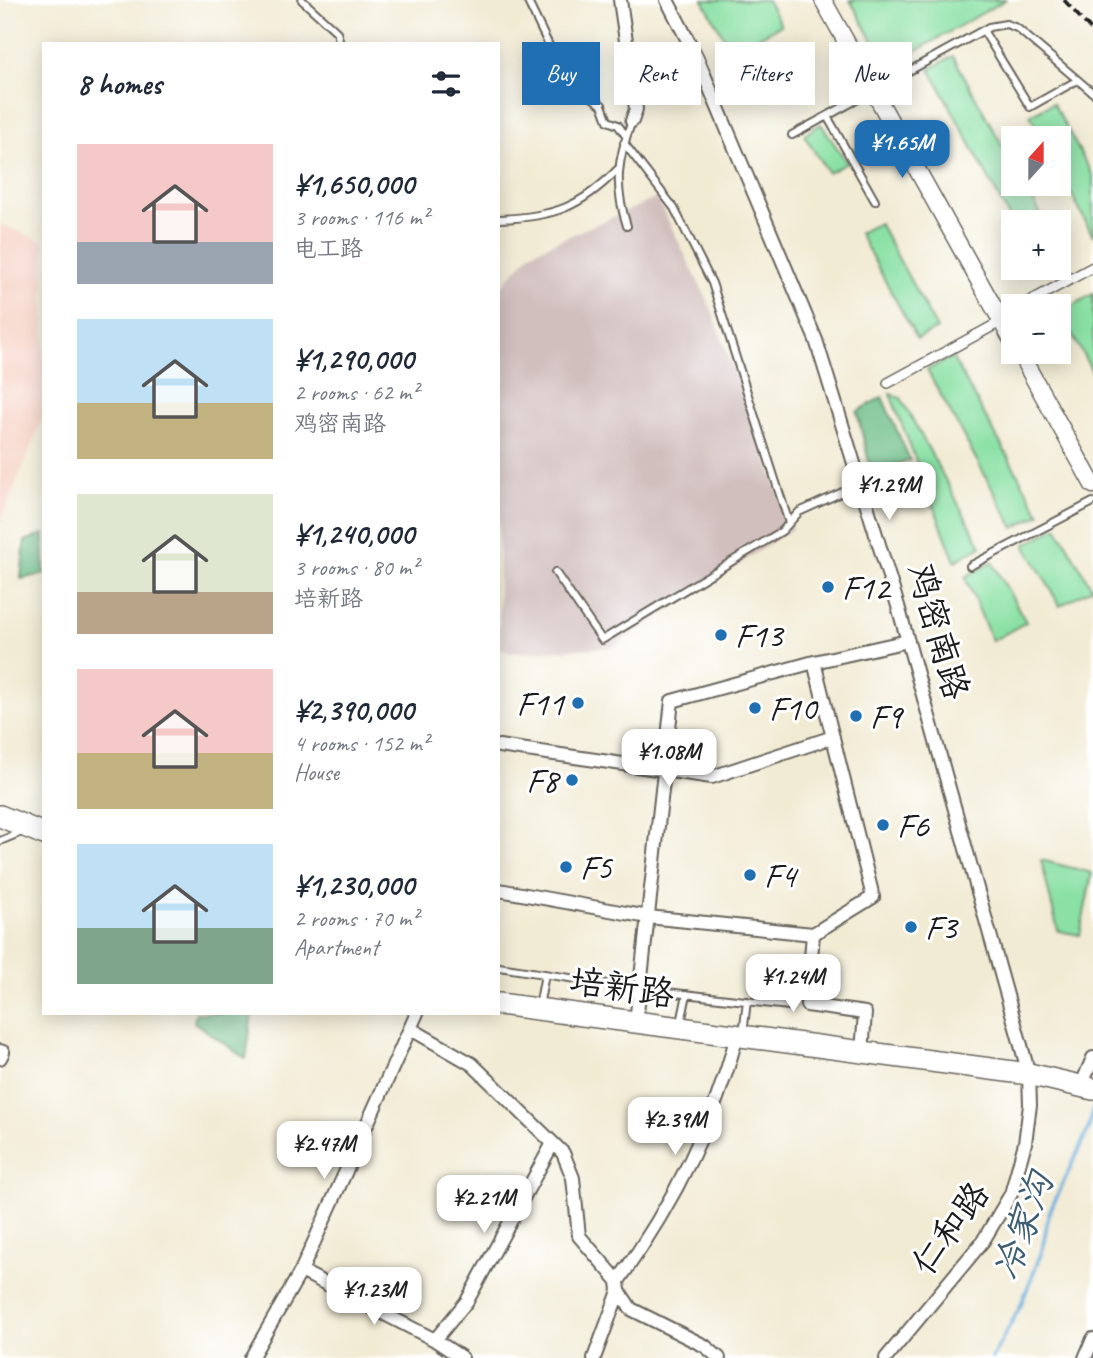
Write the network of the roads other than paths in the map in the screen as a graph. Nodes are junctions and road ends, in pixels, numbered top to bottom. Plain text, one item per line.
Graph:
1 (302, 0) edge
2 (527, 0) edge
3 (620, 0) edge
4 (667, 0) edge
5 (823, 0) edge
6 (983, 30) junction
7 (340, 42) edge
8 (846, 42) edge
9 (912, 69) edge
10 (1076, 80) junction
11 (1093, 93) edge
12 (846, 105) edge
13 (882, 105) edge
14 (827, 116) junction
15 (632, 121) joint
16 (792, 135) dead end
17 (625, 140) junction
18 (618, 169) junction
19 (875, 201) dead end
20 (500, 219) edge
21 (627, 226) dead end
22 (1093, 267) edge
23 (1043, 294) edge
24 (1001, 309) edge
25 (1001, 318) edge
26 (1026, 364) edge
27 (888, 383) dead end
28 (860, 484) junction
29 (1093, 485) edge
30 (1093, 502) edge
31 (789, 523) junction
32 (970, 566) dead end
33 (555, 572) dead end
34 (908, 641) junction
35 (814, 662) junction
36 (833, 737) junction
37 (500, 746) edge
38 (663, 772) junction
39 (0, 816) edge
40 (37, 831) edge
41 (0, 841) edge
42 (500, 890) edge
43 (648, 917) junction
44 (813, 934) junction
45 (500, 967) edge
46 (545, 974) junction
47 (640, 989) junction
48 (687, 994) junction
49 (747, 1001) junction
50 (500, 1004) edge
51 (789, 1006) dead end
52 (539, 1009) junction
53 (416, 1015) edge
54 (636, 1022) junction
55 (680, 1028) junction
56 (411, 1029) junction
57 (740, 1036) junction
58 (0, 1051) edge
59 (862, 1052) junction
60 (0, 1058) edge
61 (1093, 1058) edge
62 (1028, 1074) junction
63 (1087, 1088) edge
64 (553, 1143) junction
65 (301, 1271) junction
66 (619, 1286) junction
67 (435, 1339) junction
68 (1093, 1339) edge
69 (715, 1357) edge
70 (251, 1358) edge
71 (462, 1358) edge
72 (594, 1358) edge
73 (886, 1358) edge
74 (1084, 1358) edge

1 - 7 lane
2 - 17 lane
3 - 15 street
4 - 28 street, 鸡密南路
5 - 8 street
6 - 9 lane
6 - 10 lane
6 - 10 lane
10 - 11 lane
12 - 14 lane
13 - 24 street
14 - 16 lane
14 - 19 lane
15 - 17 lane
17 - 18 lane
17 - 31 lane
18 - 20 lane
18 - 21 lane
22 - 23 street
25 - 27 street
26 - 29 street
28 - 31 lane
28 - 34 street, 鸡密南路
30 - 32 lane
31 - 33 lane
34 - 35 street
34 - 62 street, 鸡密南路
35 - 36 street
35 - 38 street
36 - 38 street
36 - 44 street
37 - 38 street
38 - 43 street
39 - 40 highway
40 - 41 lane
42 - 43 street
43 - 44 street
43 - 47 street
44 - 59 street
45 - 46 lane
46 - 47 lane
46 - 52 lane
47 - 48 lane
47 - 54 street
48 - 49 lane
48 - 55 lane
49 - 51 lane
49 - 57 lane
50 - 52 highway, 培新路
52 - 54 highway, 培新路
53 - 56 street
54 - 55 highway, 培新路
55 - 57 highway, 培新路
56 - 64 street
56 - 65 street
57 - 59 highway, 培新路
57 - 66 street
58 - 60 street
59 - 62 highway, 培新路
61 - 63 street
62 - 63 highway
62 - 73 street, 仁和路
64 - 66 street
64 - 67 street
65 - 67 street
65 - 70 street
66 - 69 street
66 - 72 street
67 - 71 street
68 - 74 street

